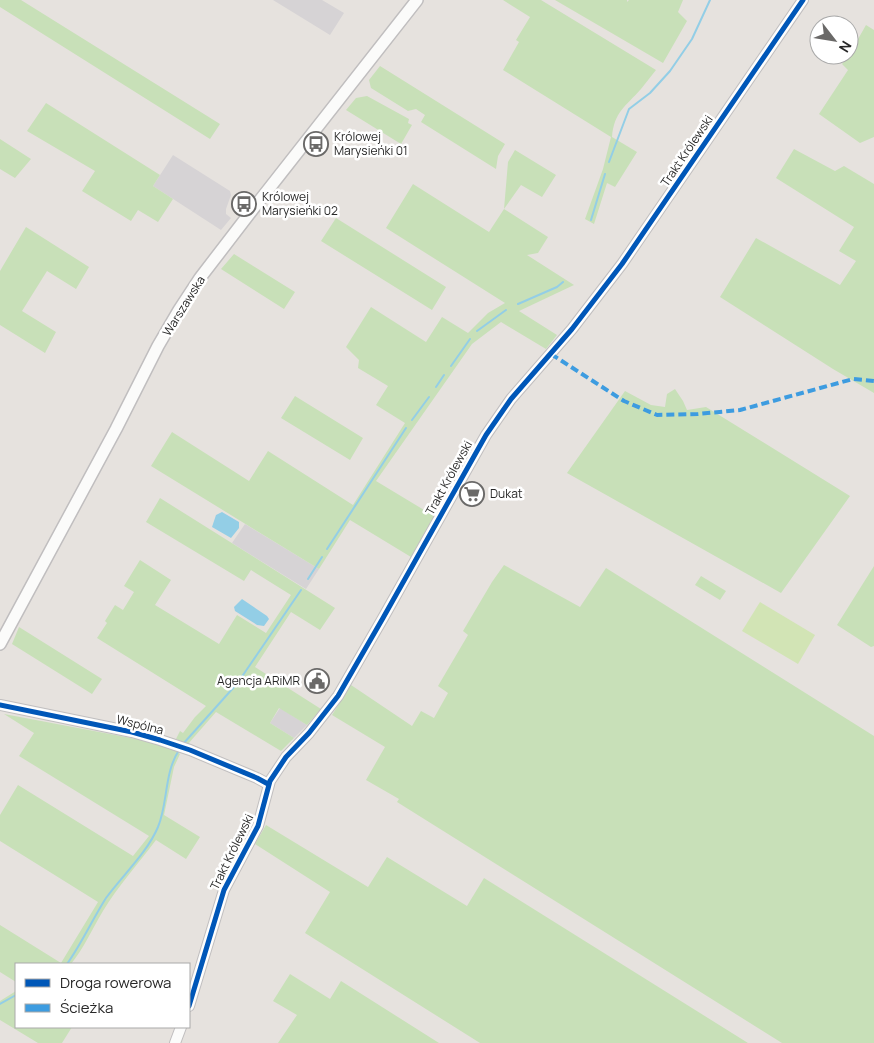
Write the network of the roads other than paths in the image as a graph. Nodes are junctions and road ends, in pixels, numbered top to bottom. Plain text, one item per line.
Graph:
1 (417, 0) edge
2 (803, 0) edge
3 (0, 644) edge
4 (0, 705) edge
5 (268, 784) junction
6 (190, 1003) edge
7 (181, 1028) edge
8 (175, 1043) edge

1 - 3 main road, Warszawska
2 - 5 street, Trakt Królewski
4 - 5 street, Wspólna
5 - 6 street, Trakt Królewski
7 - 8 street

